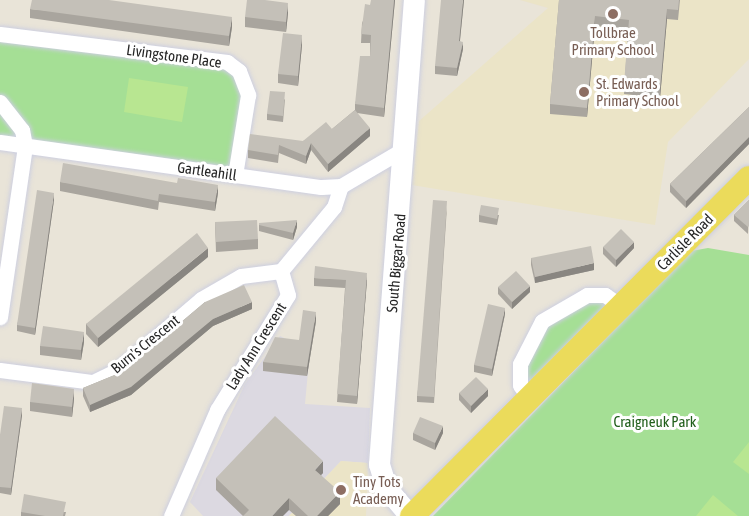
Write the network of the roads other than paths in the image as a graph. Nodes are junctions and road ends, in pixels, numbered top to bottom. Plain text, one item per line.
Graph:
1 (414, 0) edge
2 (0, 34) edge
3 (0, 102) edge
4 (0, 142) edge
5 (25, 146) junction
6 (404, 149) junction
7 (235, 175) junction
8 (749, 178) edge
9 (341, 186) junction
10 (281, 271) junction
11 (621, 306) junction
12 (0, 317) edge
13 (0, 370) edge
14 (530, 399) junction
15 (171, 516) edge
16 (411, 516) edge

1 - 6 street, South Biggar Road
2 - 7 street, Livingstone Place
3 - 5 street
4 - 5 street, Gartleahill
5 - 7 street, Gartleahill
5 - 12 street
6 - 9 street
6 - 16 street, South Biggar Road
7 - 9 street, Gartleahill
8 - 11 main road, Carlisle Road
9 - 10 street
10 - 13 street, Burn's Crescent
10 - 15 street, Lady Ann Crescent
11 - 14 main road, Carlisle Road
11 - 14 street
14 - 16 main road, Carlisle Road

